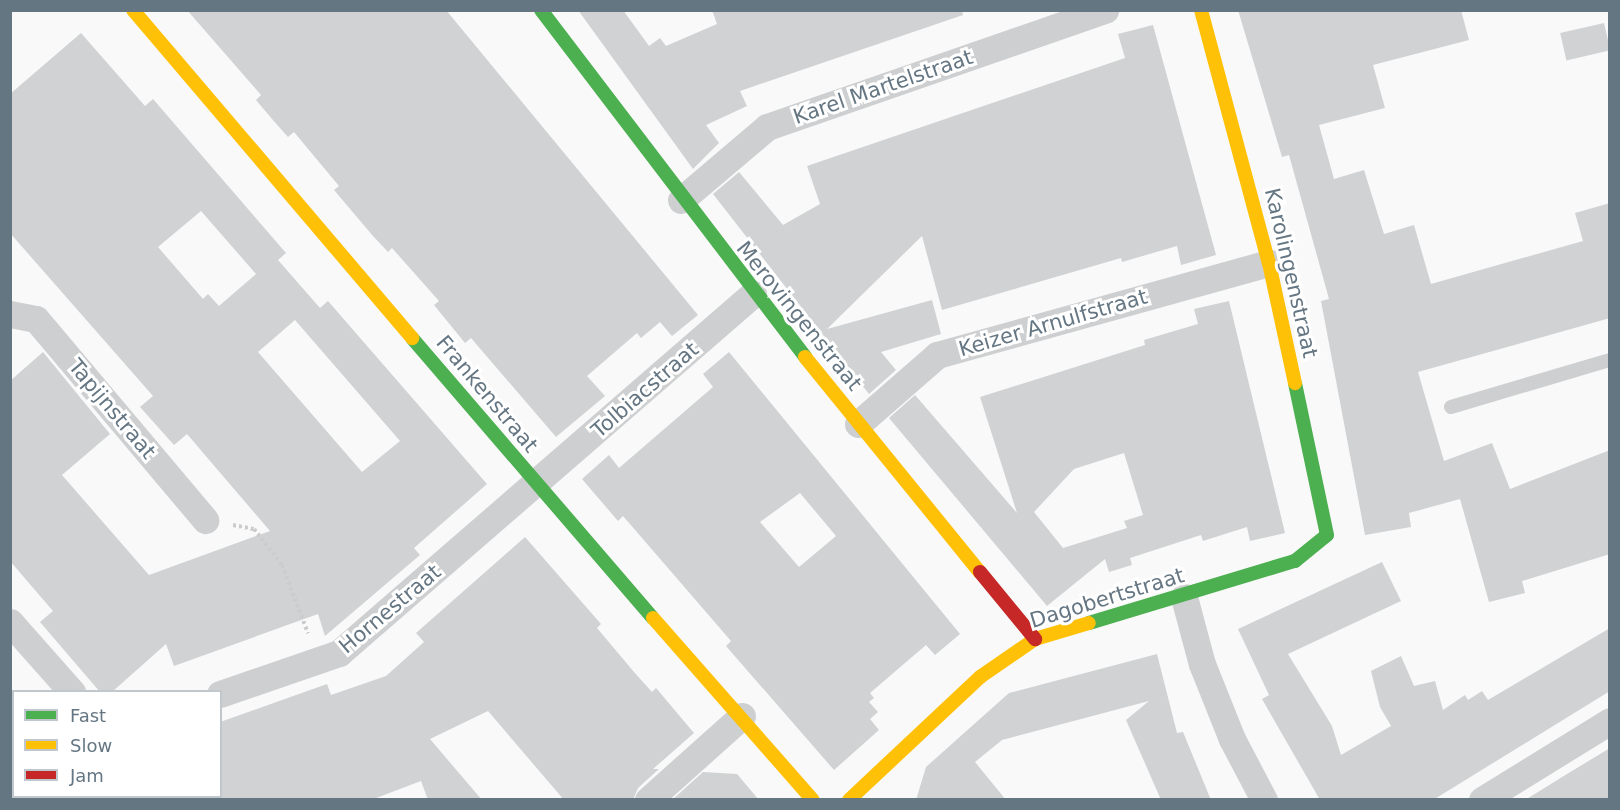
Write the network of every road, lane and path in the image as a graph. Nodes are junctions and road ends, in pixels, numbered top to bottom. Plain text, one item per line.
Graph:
1 (133, 10) edge
2 (541, 10) edge
3 (1106, 10) edge
4 (1201, 10) edge
5 (681, 200) junction
6 (1269, 263) junction
7 (753, 294) junction
8 (10, 314) edge
9 (1610, 360) edge
10 (1451, 407) dead end
11 (858, 424) junction
12 (537, 485) junction
13 (205, 520) joint
14 (1318, 544) joint
15 (1184, 597) junction
16 (10, 622) edge
17 (1035, 639) junction
18 (319, 662) junction
19 (70, 690) edge
20 (222, 693) edge
21 (742, 716) junction
22 (1610, 722) edge
23 (648, 800) edge
24 (813, 800) edge
25 (849, 800) edge
26 (1264, 800) edge
27 (1482, 800) edge

1 - 12 street, Frankenstraat
2 - 5 street, Merovingenstraat
3 - 5 street, Karel Martelstraat
4 - 6 street, Karolingenstraat
5 - 7 street, Merovingenstraat
6 - 11 street, Keizer Arnulfstraat
6 - 14 street, Karolingenstraat
7 - 11 street, Merovingenstraat
7 - 12 street, Tolbiacstraat
8 - 13 street, Tapijnstraat
9 - 10 lane
11 - 17 street, Merovingenstraat
12 - 18 street, Hornestraat
12 - 21 street, Frankenstraat
13 - 18 path
14 - 15 street, Dagobertstraat
15 - 17 street, Dagobertstraat
15 - 26 street
16 - 19 street
17 - 25 street, Dagobertstraat
18 - 20 street, Hornestraat
21 - 23 street
21 - 24 street, Frankenstraat
22 - 27 street

